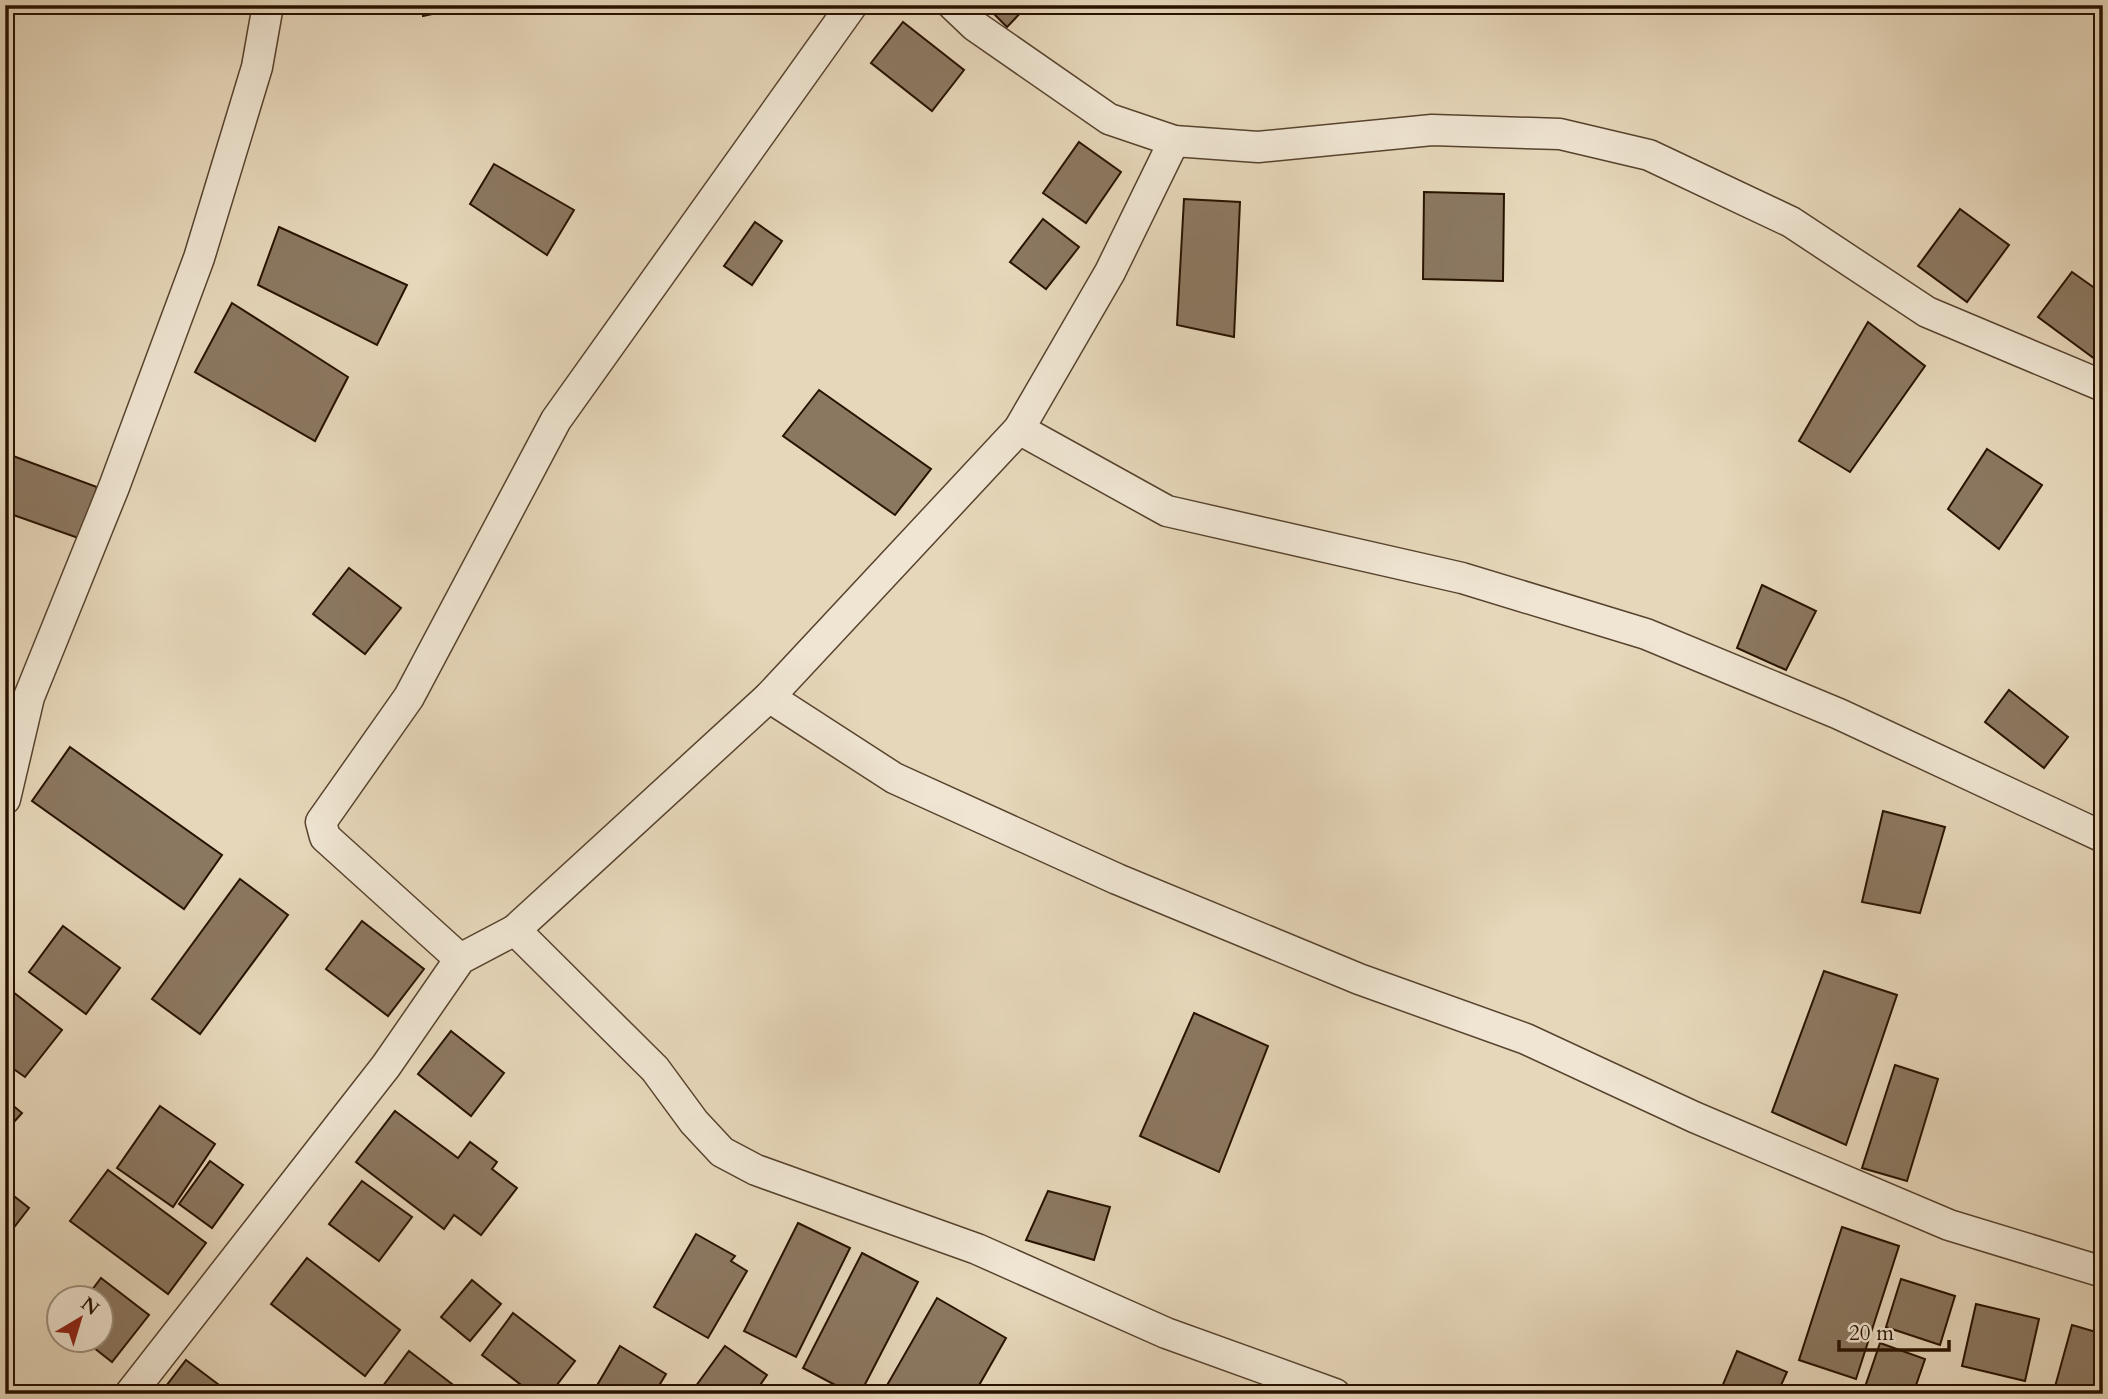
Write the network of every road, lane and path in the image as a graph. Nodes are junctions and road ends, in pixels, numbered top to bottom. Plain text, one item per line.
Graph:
1 (268, 5) edge
2 (852, 5) edge
3 (953, 5) edge
4 (1174, 141) junction
5 (2103, 386) edge
6 (1019, 429) junction
7 (769, 697) junction
8 (5, 799) edge
9 (2103, 837) edge
10 (515, 930) junction
11 (460, 959) junction
12 (2103, 1272) edge
13 (130, 1394) edge
14 (1335, 1394) edge

1 - 8 street
2 - 11 street
3 - 4 street
4 - 5 street
4 - 6 street
6 - 7 street
6 - 9 street
7 - 10 street
7 - 12 street
10 - 11 street
10 - 14 street
11 - 13 street

